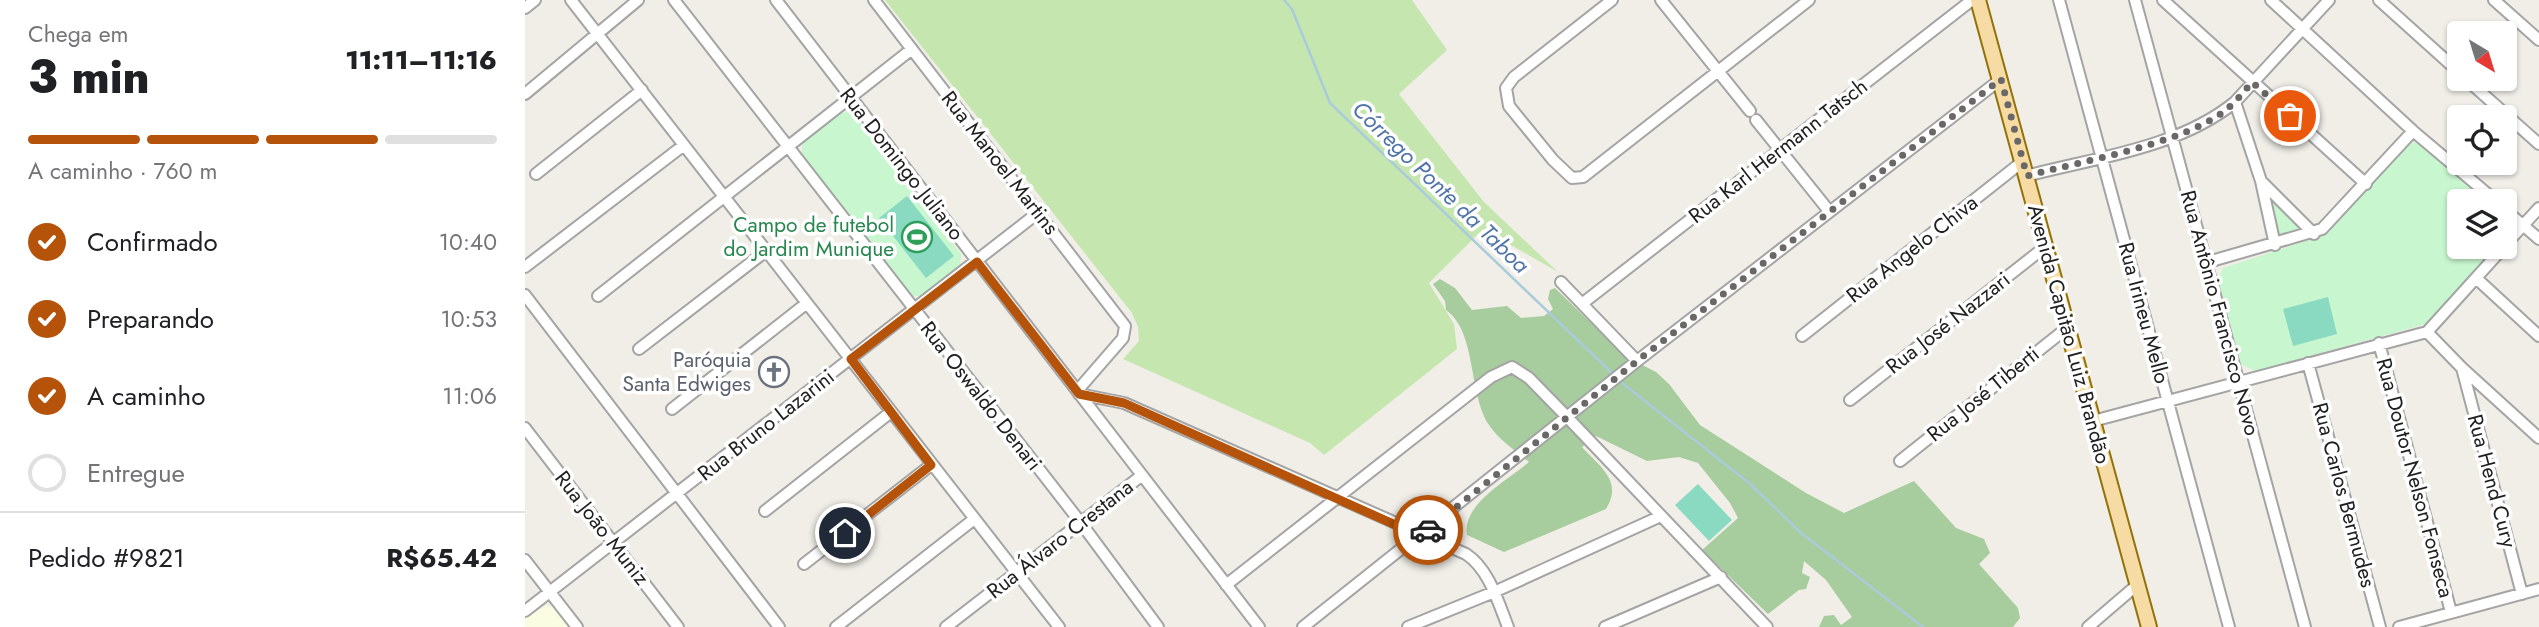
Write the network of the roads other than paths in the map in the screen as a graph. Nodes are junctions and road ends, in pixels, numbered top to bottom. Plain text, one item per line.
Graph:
1 (535, 0) edge
2 (571, 0) edge
3 (638, 0) edge
4 (674, 0) edge
5 (776, 0) edge
6 (874, 0) edge
7 (1612, 0) edge
8 (1661, 0) edge
9 (1809, 0) edge
10 (1972, 0) edge
11 (1978, 0) edge
12 (2059, 0) edge
13 (2135, 0) edge
14 (2163, 0) edge
15 (2271, 0) edge
16 (2329, 0) edge
17 (2379, 0) edge
18 (2494, 0) edge
19 (525, 8) edge
20 (2302, 28) junction
21 (597, 33) junction
22 (2539, 40) edge
23 (912, 49) junction
24 (2447, 61) edge
25 (1718, 72) junction
26 (2001, 79) junction
27 (2252, 82) junction
28 (642, 90) junction
29 (2479, 91) edge
30 (525, 94) edge
31 (851, 97) junction
32 (2235, 103) junction
33 (2413, 131) junction
34 (2171, 136) junction
35 (2539, 144) edge
36 (684, 145) junction
37 (788, 146) junction
38 (1779, 149) junction
39 (2101, 156) junction
40 (2024, 169) junction
41 (536, 174) dead end
42 (2261, 181) junction
43 (2366, 184) junction
44 (2481, 189) edge
45 (724, 194) junction
46 (2539, 208) edge
47 (1829, 211) junction
48 (1039, 212) junction
49 (2517, 220) edge
50 (2523, 225) junction
51 (2517, 232) edge
52 (2314, 234) junction
53 (2539, 239) edge
54 (2275, 245) junction
55 (2045, 247) junction
56 (766, 251) junction
57 (2493, 259) edge
58 (977, 262) junction
59 (2208, 262) junction
60 (525, 267) edge
61 (2476, 278) junction
62 (1561, 282) dead end
63 (525, 295) edge
64 (598, 296) dead end
65 (807, 303) junction
66 (1583, 303) junction
67 (913, 310) junction
68 (2067, 328) junction
69 (2427, 332) junction
70 (1802, 336) dead end
71 (2539, 336) edge
72 (2379, 343) junction
73 (639, 349) dead end
74 (851, 359) junction
75 (1637, 361) junction
76 (2308, 363) junction
77 (2462, 368) junction
78 (2239, 381) junction
79 (1078, 392) junction
80 (2167, 399) junction
81 (1850, 400) dead end
82 (672, 409) dead end
83 (891, 412) junction
84 (1568, 418) junction
85 (2093, 421) junction
86 (525, 428) edge
87 (2539, 438) edge
88 (1900, 461) dead end
89 (931, 465) junction
90 (1141, 476) junction
91 (677, 495) junction
92 (1337, 499) junction
93 (765, 511) dead end
94 (1661, 516) junction
95 (973, 520) junction
96 (1081, 523) junction
97 (1420, 536) junction
98 (614, 544) junction
99 (525, 560) edge
100 (804, 565) dead end
101 (1016, 572) junction
102 (1721, 577) junction
103 (1226, 585) junction
104 (2137, 585) junction
105 (2539, 589) edge
106 (1494, 592) junction
107 (550, 593) junction
108 (2522, 594) junction
109 (525, 611) edge
110 (2451, 612) junction
111 (577, 627) edge
112 (678, 627) edge
113 (779, 627) edge
114 (836, 627) edge
115 (946, 627) edge
116 (1059, 627) edge
117 (1158, 627) edge
118 (1259, 627) edge
119 (1303, 627) edge
120 (1408, 627) edge
121 (1508, 627) edge
122 (1605, 627) edge
123 (1767, 627) edge
124 (2088, 627) edge
125 (2149, 627) edge
126 (2229, 627) edge
127 (2305, 627) edge
128 (2380, 627) edge
129 (2399, 627) edge

1 - 19 street
2 - 21 street
3 - 21 street
4 - 37 street, Rua Oswaldo Denari
5 - 31 street, Rua Domingo Juliano
6 - 23 street, Rua Manoel Martins
7 - 25 street
8 - 25 street
9 - 25 street
10 - 38 street, Rua Karl Hermann Tatsch
11 - 26 main road, Avenida Capitão Luiz Brandão
12 - 39 street, Rua Irineu Mello
13 - 34 street, Rua Antônio Francisco Novo
14 - 27 street
15 - 20 street
16 - 20 street
17 - 24 street
18 - 22 street
20 - 27 street
20 - 33 street
21 - 28 street
21 - 30 street
23 - 31 street
23 - 48 street, Rua Manoel Martins
25 - 38 street
26 - 40 main road, Avenida Capitão Luiz Brandão
26 - 47 street
27 - 32 street
27 - 43 street
28 - 36 street
28 - 41 street
29 - 35 street
31 - 37 street
31 - 58 street, Rua Domingo Juliano
32 - 34 street
32 - 42 street
33 - 43 street
33 - 44 street
34 - 39 street
34 - 59 street, Rua Antônio Francisco Novo
36 - 45 street
36 - 60 street
37 - 45 street
37 - 67 street, Rua Oswaldo Denari
38 - 47 street
38 - 66 street, Rua Karl Hermann Tatsch
39 - 40 street
39 - 80 street, Rua Irineu Mello
40 - 55 main road, Avenida Capitão Luiz Brandão
40 - 70 street, Rua Angelo Chiva
42 - 52 street
42 - 54 street
43 - 52 street
45 - 56 street
45 - 64 street
46 - 50 street
47 - 75 street
48 - 58 street, Rua Bruno Lazarini
48 - 79 street, Rua Manoel Martins
49 - 50 street
50 - 51 street
50 - 53 street
52 - 54 street
54 - 59 street
55 - 68 main road, Avenida Capitão Luiz Brandão
55 - 81 street, Rua José Nazzari
56 - 65 street
56 - 73 street
57 - 61 street
58 - 67 street, Rua Bruno Lazarini
58 - 79 street, Rua Domingo Juliano
59 - 78 street, Rua Antônio Francisco Novo
61 - 69 street
61 - 71 street
62 - 66 street
63 - 91 street
65 - 74 street
65 - 82 street
66 - 75 street
67 - 74 street, Rua Bruno Lazarini
67 - 96 street, Rua Oswaldo Denari
68 - 85 main road, Avenida Capitão Luiz Brandão
68 - 88 street, Rua José Tiberti
69 - 72 street
69 - 77 street
72 - 76 street
72 - 110 street, Rua Doutor Nelson Fonseca
74 - 83 street
74 - 91 street, Rua Bruno Lazarini
75 - 84 street
76 - 78 street
76 - 128 street, Rua Carlos Bermudes
77 - 87 street
77 - 108 street, Rua Hend Cury
78 - 80 street
78 - 127 street, Rua Antônio Francisco Novo
79 - 90 street, Rua Domingo Juliano
79 - 92 street
80 - 85 street
80 - 126 street, Rua Irineu Mello
83 - 89 street
83 - 93 street
84 - 92 street
84 - 94 street
84 - 97 street
85 - 104 main road, Avenida Capitão Luiz Brandão
86 - 98 street, Rua João Muniz
89 - 95 street
89 - 100 street
90 - 96 street, Rua Álvaro Crestana
90 - 103 street, Rua Domingo Juliano
91 - 98 street, Rua Bruno Lazarini
91 - 113 street
92 - 97 street
92 - 103 street
94 - 102 street
94 - 106 street
95 - 101 street
95 - 114 street
96 - 101 street, Rua Álvaro Crestana
96 - 117 street, Rua Oswaldo Denari
97 - 106 street
97 - 119 street
98 - 107 street, Rua Bruno Lazarini
98 - 112 street, Rua João Muniz
99 - 107 street
101 - 115 street, Rua Álvaro Crestana
101 - 116 street
102 - 122 street
102 - 123 street
103 - 118 street, Rua Domingo Juliano
104 - 124 street
104 - 125 main road, Avenida Capitão Luiz Brandão
105 - 108 street
106 - 120 street
106 - 121 street
107 - 109 street, Rua Bruno Lazarini
107 - 111 street
108 - 110 street
110 - 129 street

